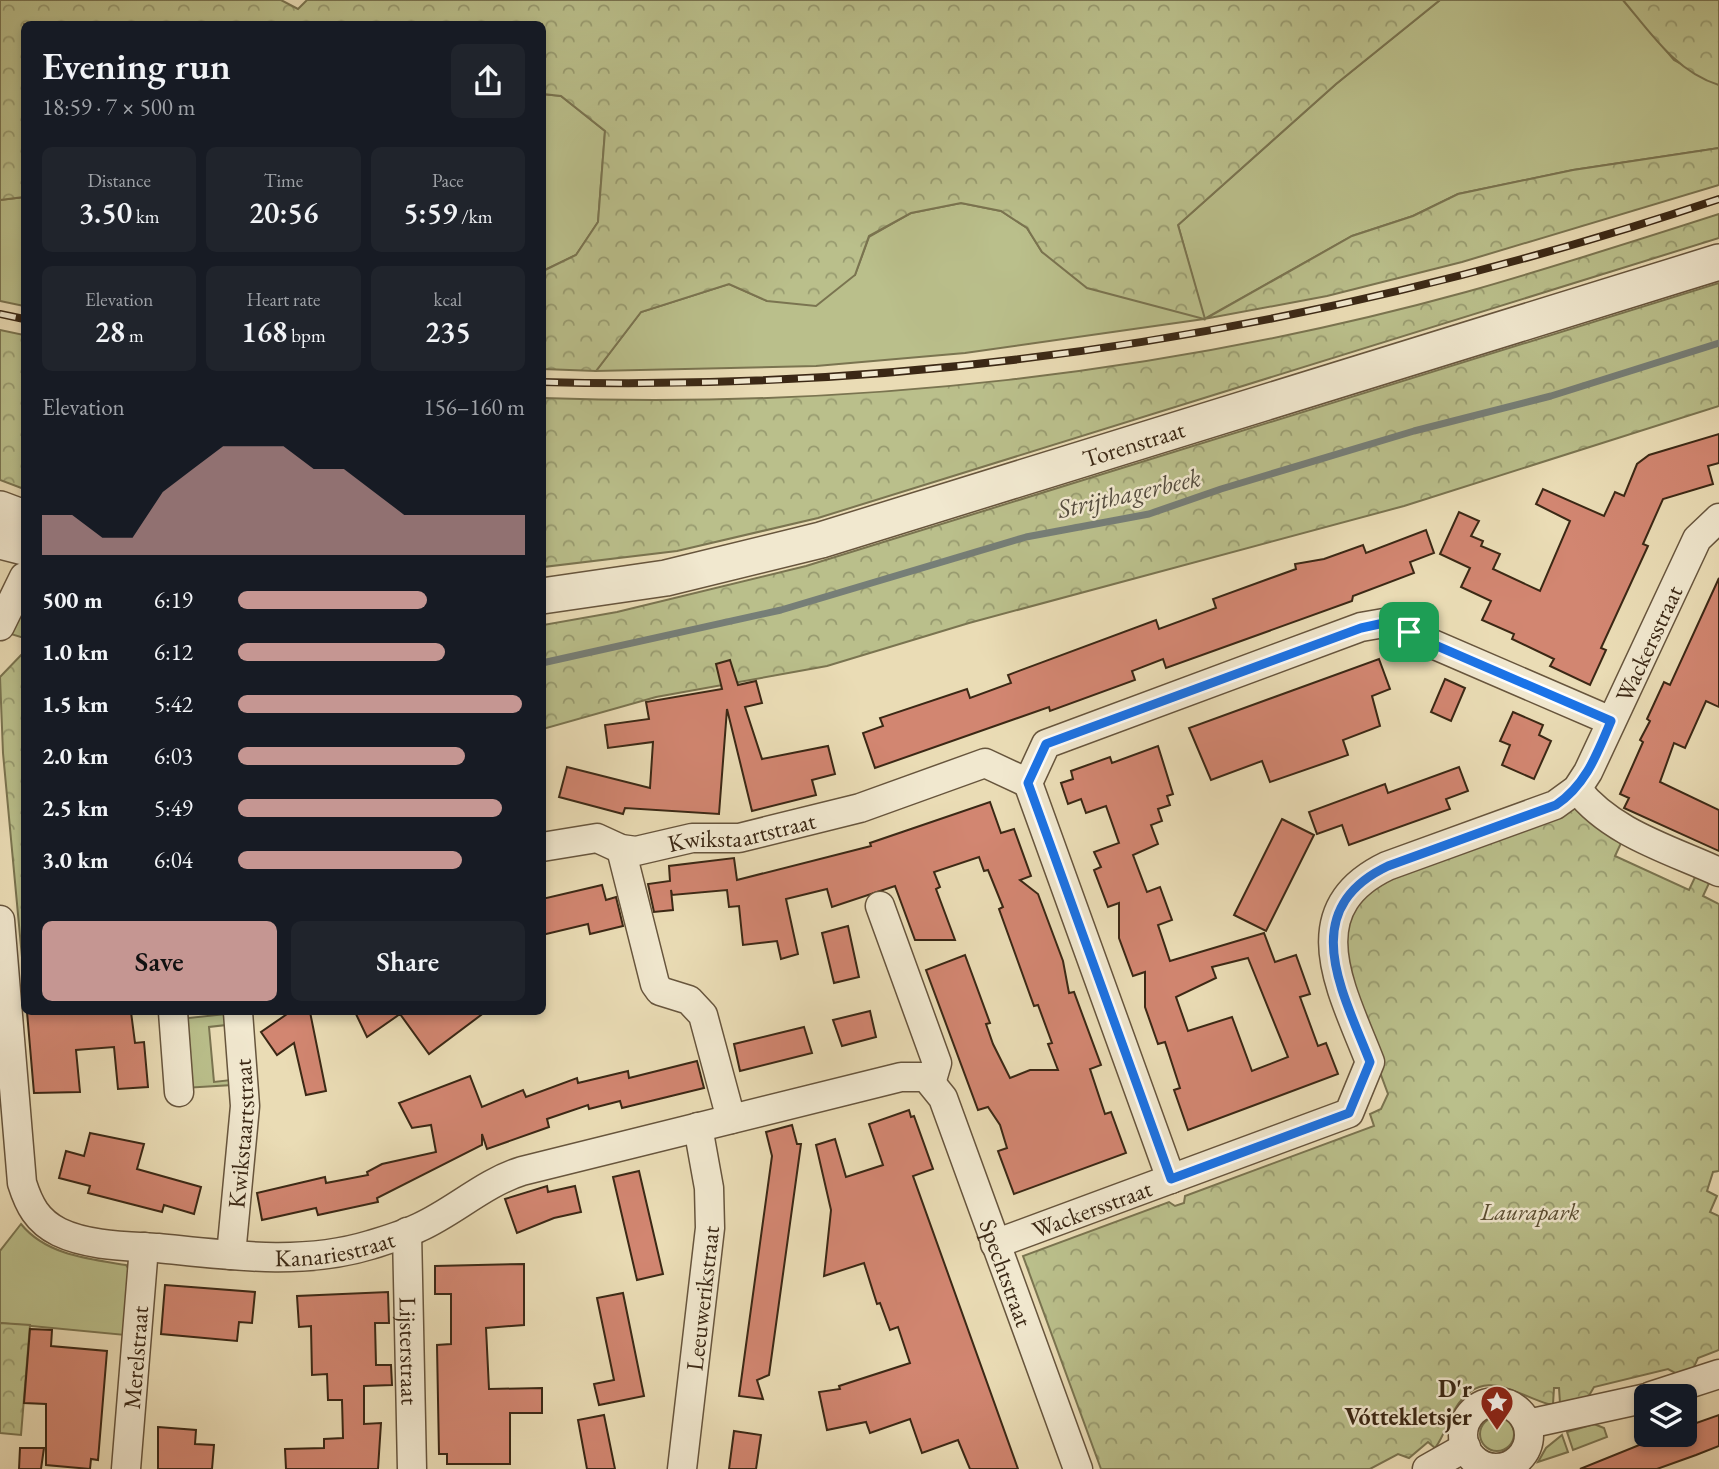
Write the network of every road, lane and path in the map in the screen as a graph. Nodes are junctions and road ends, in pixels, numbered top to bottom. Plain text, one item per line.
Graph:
1 (1719, 262) edge
2 (0, 509) edge
3 (21, 518) edge
4 (1719, 518) edge
5 (21, 522) edge
6 (0, 539) edge
7 (21, 546) edge
8 (21, 583) edge
9 (546, 595) edge
10 (0, 626) edge
11 (1611, 721) junction
12 (1028, 783) junction
13 (1577, 789) junction
14 (546, 846) edge
15 (621, 849) junction
16 (1719, 872) edge
17 (880, 906) dead end
18 (0, 920) edge
19 (173, 1015) edge
20 (238, 1015) edge
21 (922, 1078) junction
22 (179, 1092) dead end
23 (731, 1119) junction
24 (698, 1127) junction
25 (1171, 1179) junction
26 (407, 1232) junction
27 (995, 1244) junction
28 (144, 1247) junction
29 (231, 1255) junction
30 (1719, 1374) edge
31 (1689, 1384) edge
32 (1634, 1400) edge
33 (1528, 1424) junction
34 (1466, 1447) junction
35 (1510, 1467) edge
36 (125, 1469) edge
37 (412, 1469) edge
38 (682, 1469) edge
39 (1078, 1469) edge
40 (1427, 1469) edge

1 - 9 street, Torenstraat
2 - 3 street
4 - 11 street, Wackersstraat
5 - 6 street
6 - 7 street
8 - 10 street
11 - 12 street
11 - 13 street, Wackersstraat
12 - 15 street, Kwikstaartstraat
12 - 25 street
13 - 16 street
13 - 25 street, Wackersstraat
14 - 15 street, Kwikstaartstraat
15 - 23 street
17 - 21 street, Spechtstraat
18 - 28 street, Kanariestraat
19 - 22 street
20 - 29 street, Kwikstaartstraat
21 - 23 street, Kanariestraat
21 - 27 street, Spechtstraat
23 - 24 street, Kanariestraat
24 - 26 street, Kanariestraat
24 - 38 street, Leeuwerikstraat
25 - 27 street, Wackersstraat
26 - 29 street, Kanariestraat
26 - 37 street, Lijsterstraat
27 - 39 street, Spechtstraat
28 - 29 street, Kanariestraat
28 - 36 street, Merelstraat
30 - 31 street
32 - 33 street
33 - 34 street
33 - 35 street
34 - 35 street
34 - 40 street

